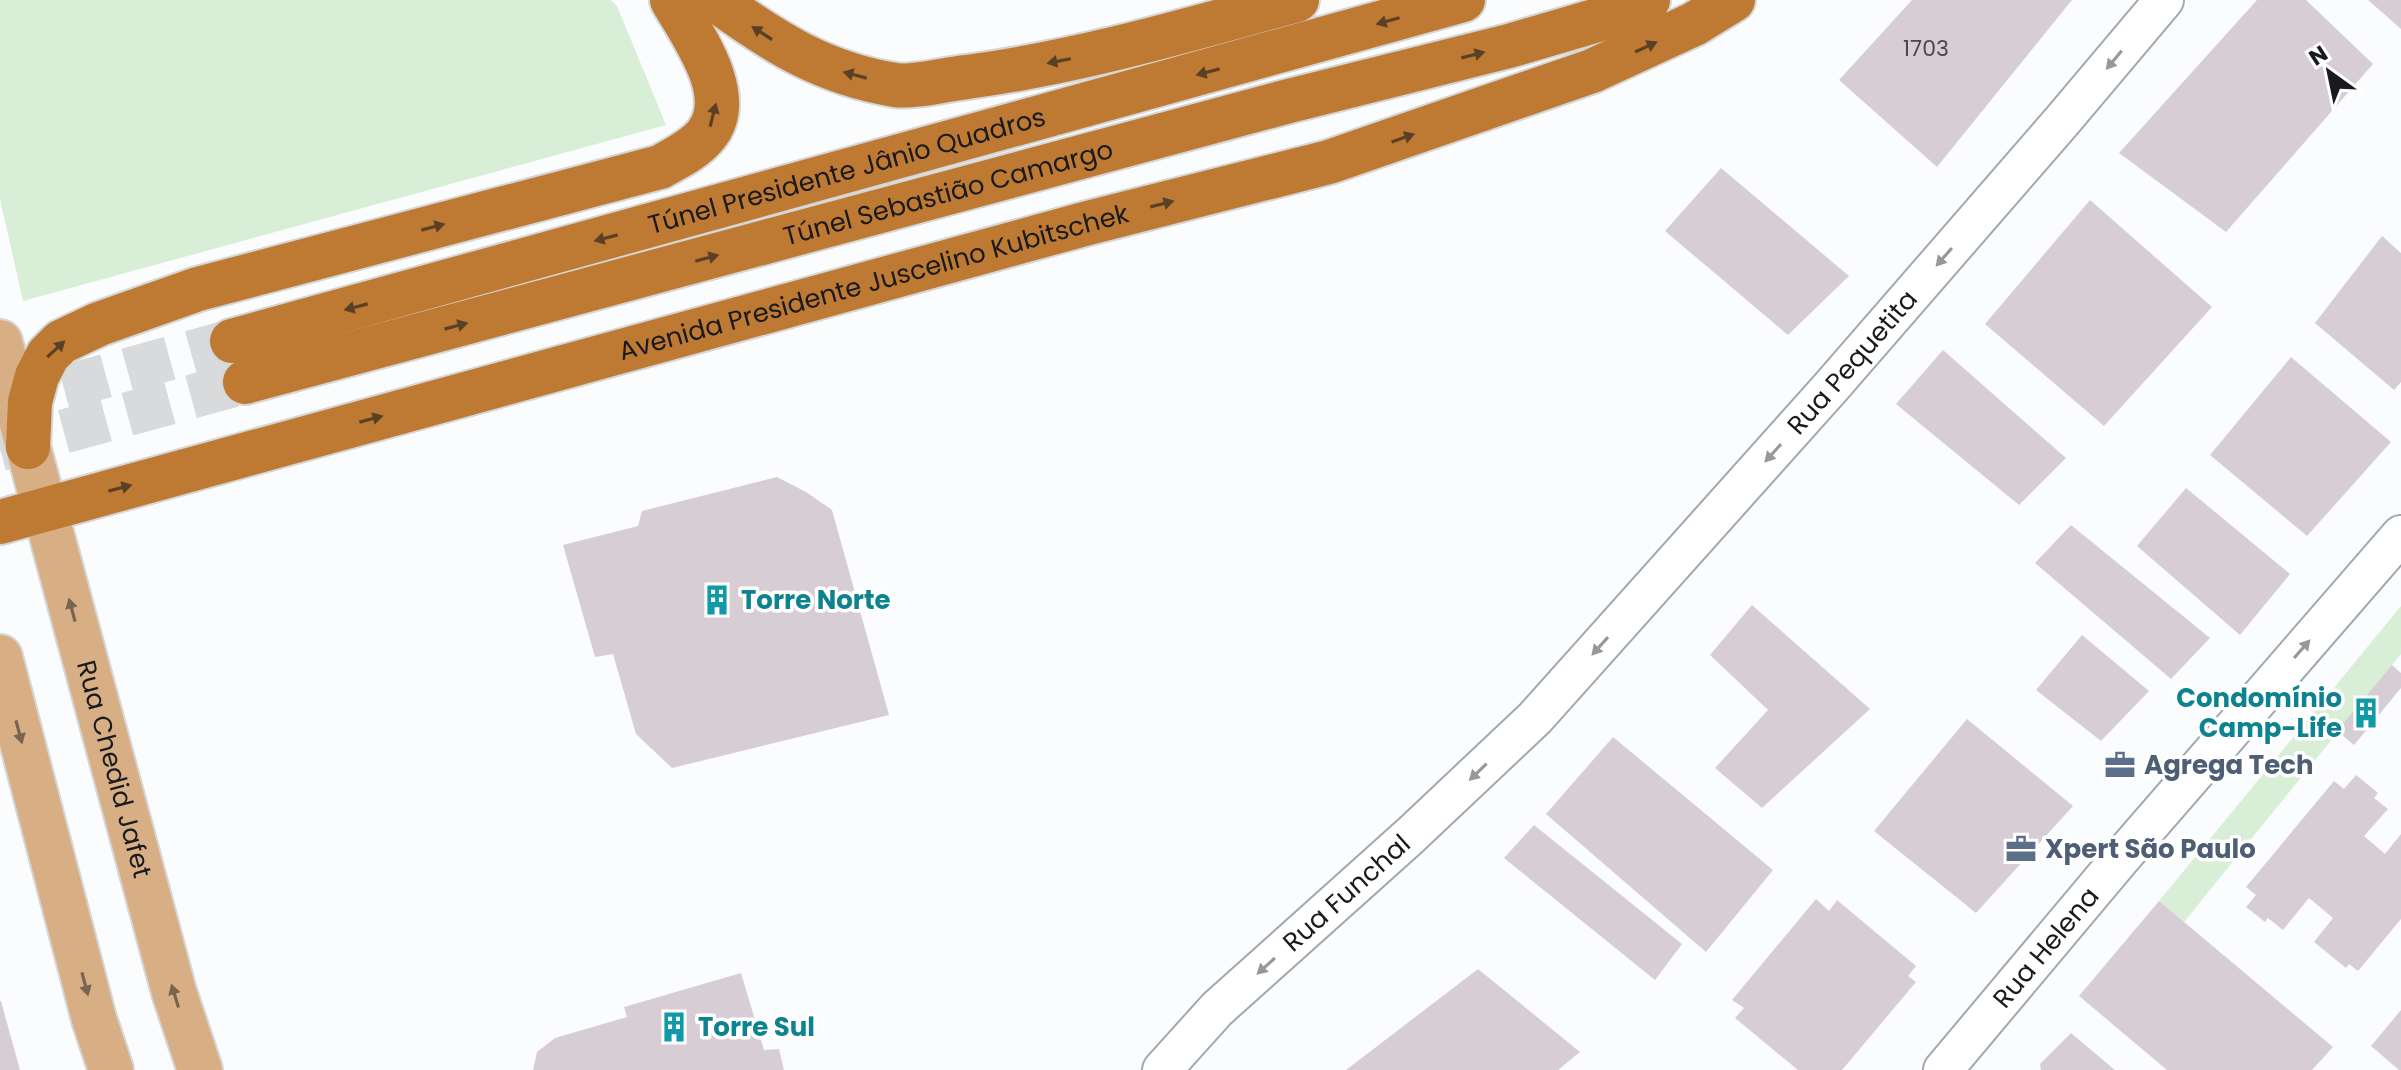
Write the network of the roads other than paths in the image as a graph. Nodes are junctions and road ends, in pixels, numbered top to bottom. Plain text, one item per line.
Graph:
1 (672, 0) edge
2 (716, 0) edge
3 (1226, 0) edge
4 (1297, 0) edge
5 (1463, 0) edge
6 (1648, 0) edge
7 (1733, 0) edge
8 (2164, 0) edge
9 (1105, 52) junction
10 (232, 341) tunnel mouth
11 (0, 342) edge
12 (245, 382) tunnel mouth
13 (30, 456) junction
14 (45, 509) junction
15 (0, 522) edge
16 (2401, 535) edge
17 (0, 657) edge
18 (1535, 718) joint
19 (111, 1070) edge
20 (200, 1070) edge
21 (1162, 1070) edge
22 (1943, 1070) edge

13 -> 1 highway
9 -> 2 highway
3 - 9 street
4 - 9 highway
5 -> 10 highway, Túnel Presidente Jânio Quadros
12 -> 6 highway, Túnel Sebastião Camargo
14 -> 7 highway, Avenida Presidente Juscelino Kubitschek
8 -> 18 street, Rua Pequetita
11 - 13 main road, Rua Chedid Jafet
13 - 14 main road, Rua Chedid Jafet
14 - 15 highway, Avenida Presidente Juscelino Kubitschek
20 -> 14 main road, Rua Chedid Jafet
22 -> 16 street, Rua Helena
17 -> 19 main road
18 -> 21 street, Rua Funchal

